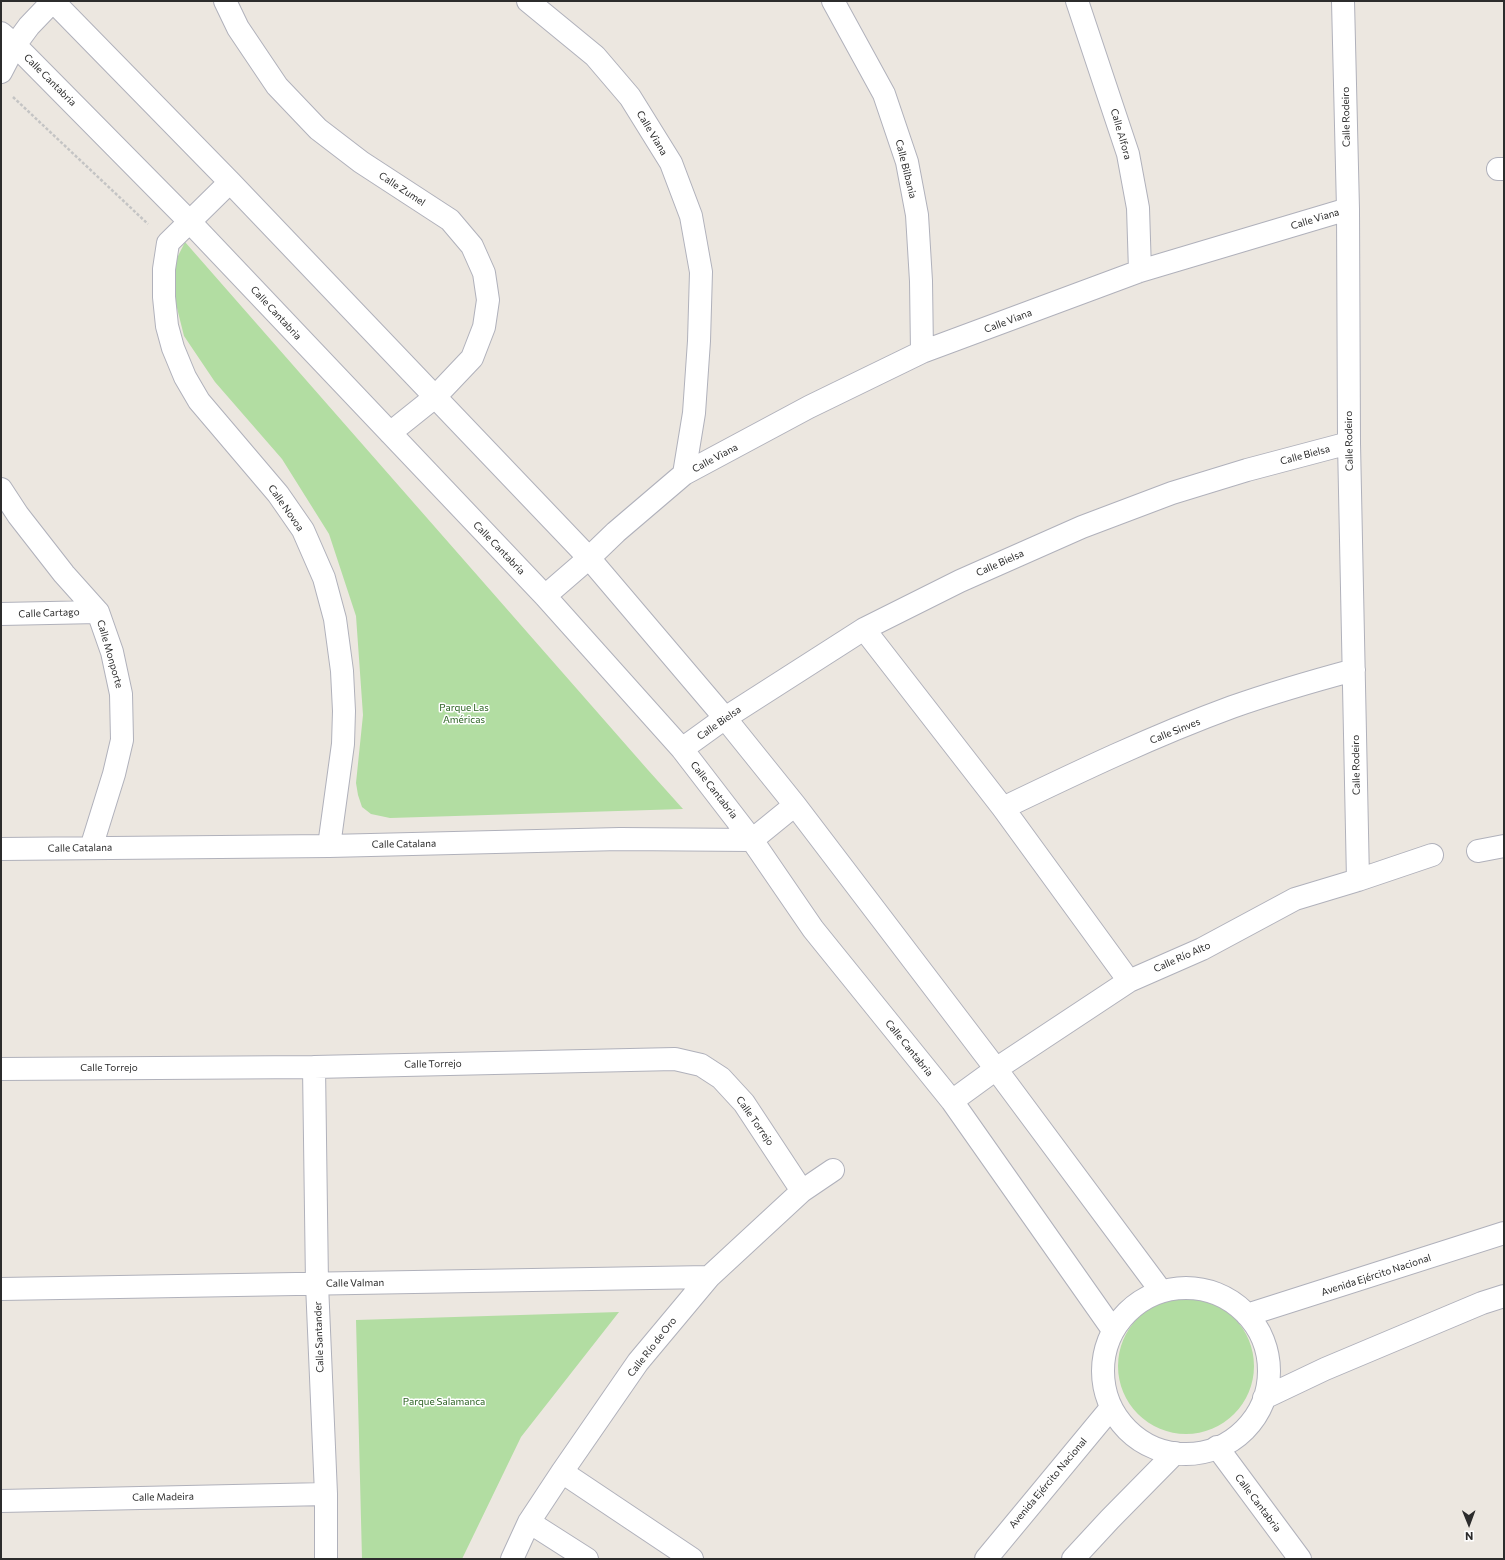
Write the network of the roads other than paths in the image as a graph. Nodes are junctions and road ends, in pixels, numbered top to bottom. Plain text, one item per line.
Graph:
1 (53, 1) edge
2 (225, 1) edge
3 (528, 1) edge
4 (833, 1) edge
5 (1077, 1) edge
6 (1343, 1) edge
7 (8, 39) edge
8 (1, 72) edge
9 (230, 182) junction
10 (1348, 209) junction
11 (189, 221) junction
12 (1140, 271) junction
13 (922, 352) junction
14 (435, 397) junction
15 (390, 433) junction
16 (1349, 443) junction
17 (684, 474) junction
18 (1, 489) edge
19 (589, 558) junction
20 (545, 596) junction
21 (98, 612) junction
22 (1, 614) edge
23 (864, 629) junction
24 (1354, 670) junction
25 (725, 718) junction
26 (682, 749) junction
27 (795, 805) junction
28 (1003, 808) junction
29 (752, 840) junction
30 (329, 846) junction
31 (1504, 846) edge
32 (91, 848) junction
33 (1, 849) edge
34 (1478, 851) dead end
35 (1432, 854) dead end
36 (1358, 880) junction
37 (1129, 981) junction
38 (314, 1067) junction
39 (1, 1069) edge
40 (996, 1069) junction
41 (952, 1101) junction
42 (833, 1170) dead end
43 (802, 1191) junction
44 (1504, 1234) edge
45 (709, 1277) junction
46 (317, 1284) junction
47 (1, 1289) edge
48 (1161, 1291) junction
49 (1504, 1296) edge
50 (1248, 1315) junction
51 (1113, 1330) junction
52 (1264, 1398) junction
53 (1111, 1408) junction
54 (1217, 1448) junction
55 (1175, 1453) junction
56 (562, 1472) junction
57 (326, 1494) junction
58 (1, 1501) edge
59 (529, 1522) junction
60 (326, 1559) edge
61 (512, 1559) edge
62 (587, 1559) edge
63 (692, 1559) edge
64 (986, 1559) edge
65 (1073, 1559) edge
66 (1300, 1559) edge

1 - 7 street
1 - 9 street
2 - 14 street, Calle Zumel
3 - 17 street, Calle Viana
4 - 13 street, Calle Bilbania
5 - 12 street, Calle Alfora
6 - 10 street, Calle Rodeiro
7 - 8 street
7 - 11 street, Calle Cantabria
9 - 11 street
9 - 14 street
10 - 12 street, Calle Viana
10 - 16 street, Calle Rodeiro
11 - 15 street, Calle Cantabria
11 - 30 street, Calle Novoa
12 - 13 street, Calle Viana
13 - 17 street, Calle Viana
14 - 15 street, Calle Zumel
14 - 19 street
15 - 20 street, Calle Cantabria
16 - 23 street, Calle Bielsa
16 - 24 street, Calle Rodeiro
17 - 19 street, Calle Viana
18 - 21 street, Calle Monporte
19 - 20 street, Calle Viana
19 - 25 street
20 - 26 street, Calle Cantabria
21 - 22 street, Calle Cartago
21 - 32 street, Calle Monporte
23 - 25 street, Calle Bielsa
23 - 28 street
24 - 28 street, Calle Sinves
24 - 36 street, Calle Rodeiro
25 - 26 street, Calle Bielsa
25 - 27 street
26 - 29 street, Calle Cantabria
27 - 29 street
27 - 40 street
28 - 37 street
29 - 30 street, Calle Catalana
29 - 41 street, Calle Cantabria
30 - 32 street, Calle Catalana
31 - 34 street
32 - 33 street, Calle Catalana
35 - 36 street, Calle Río Alto
36 - 37 street, Calle Río Alto
37 - 40 street, Calle Río Alto
38 - 39 street, Calle Torrejo
38 - 43 street, Calle Torrejo
38 - 46 street, Calle Santander
40 - 41 street, Calle Río Alto
40 - 48 street
41 - 51 street, Calle Cantabria
42 - 43 street, Calle Río de Oro
43 - 45 street, Calle Río de Oro
44 - 50 street, Avenida Ejército Nacional
45 - 46 street, Calle Valman
45 - 56 street, Calle Río de Oro
46 - 47 street, Calle Valman
46 - 57 street, Calle Santander
48 - 50 street
48 - 51 street
49 - 52 street
50 - 52 street
51 - 53 street
52 - 54 street
53 - 55 street
53 - 64 street, Avenida Ejército Nacional
54 - 55 street
54 - 66 street, Calle Cantabria
55 - 65 street
56 - 59 street, Calle Río de Oro
56 - 63 street
57 - 58 street, Calle Madeira
57 - 60 street, Calle Santander
59 - 61 street, Calle Río de Oro
59 - 62 street

